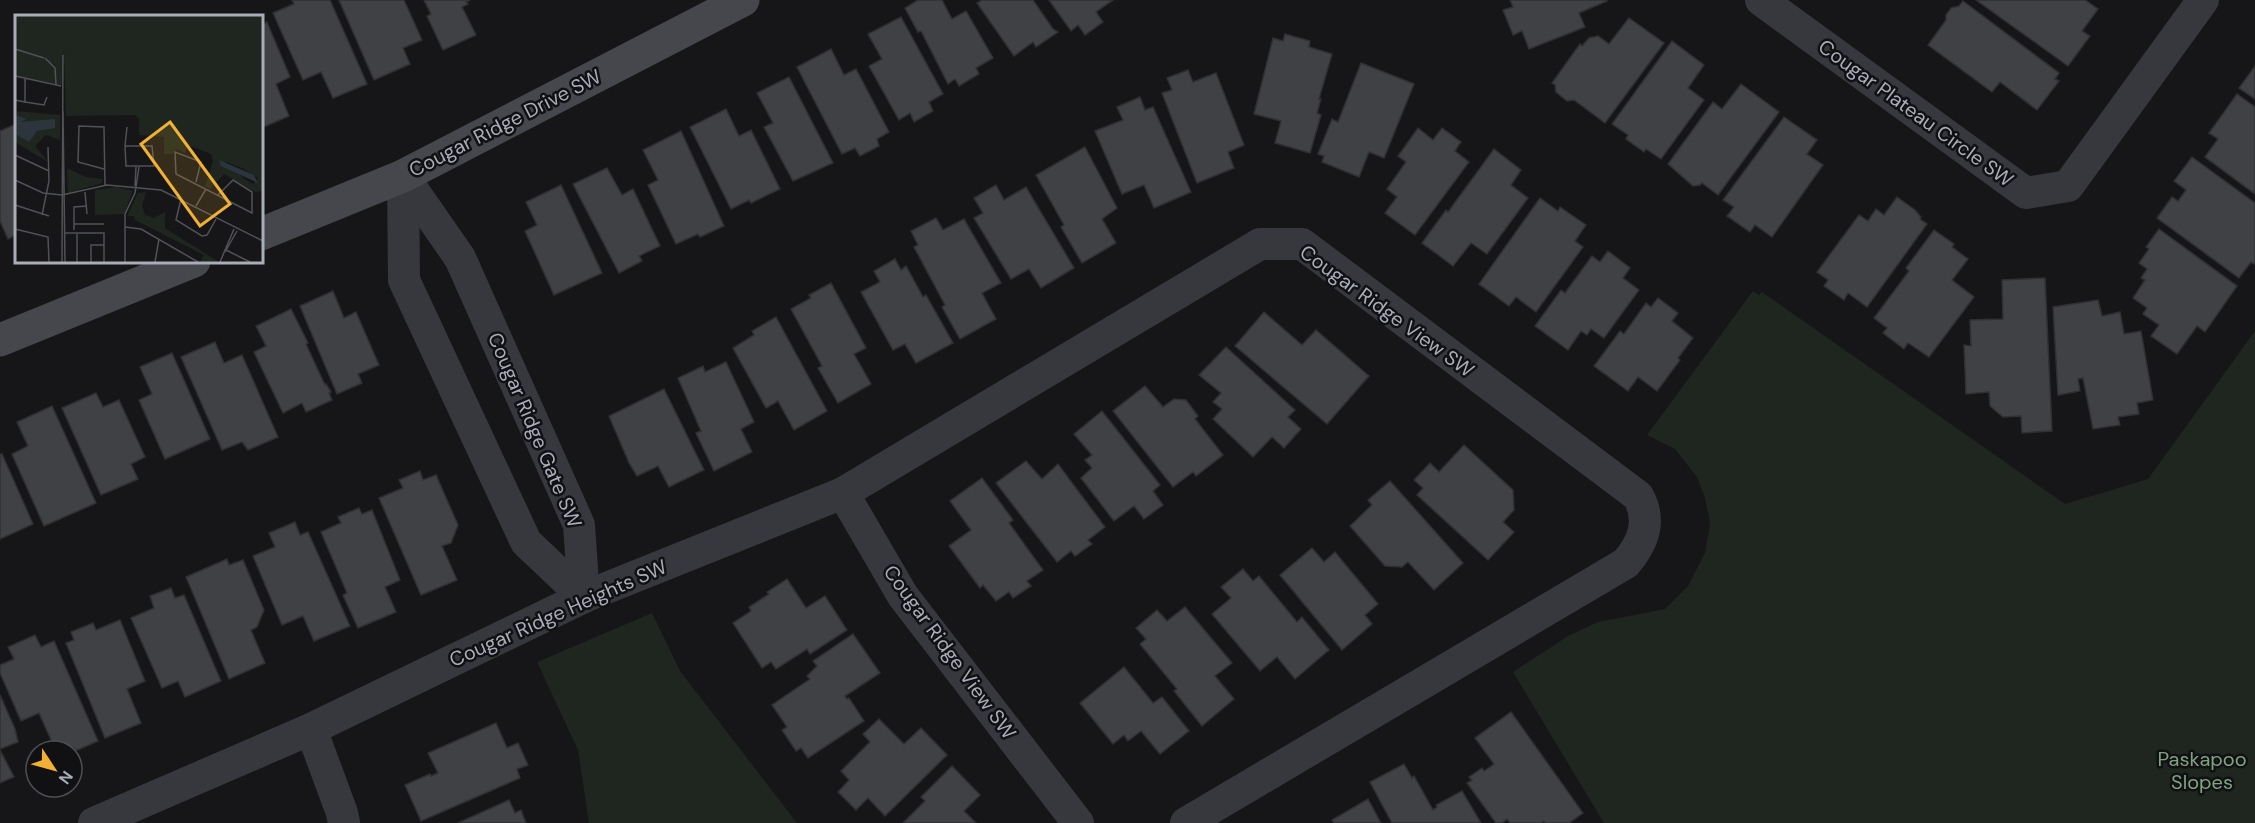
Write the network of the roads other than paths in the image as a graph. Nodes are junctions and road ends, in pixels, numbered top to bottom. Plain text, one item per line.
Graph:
1 (1761, 0) edge
2 (2203, 0) edge
3 (739, 1) edge
4 (403, 176) junction
5 (262, 234) edge
6 (192, 262) edge
7 (0, 340) edge
8 (843, 493) junction
9 (584, 597) junction
10 (311, 729) junction
11 (94, 823) edge
12 (344, 823) edge
13 (1078, 823) edge
14 (1186, 823) edge

1 - 2 street, Cougar Plateau Circle SW
3 - 4 street, Cougar Ridge Drive SW
4 - 5 street, Cougar Ridge Drive SW
4 - 9 street, Cougar Ridge Gate SW
4 - 9 street
6 - 7 street
8 - 9 street, Cougar Ridge Heights SW
8 - 13 street, Cougar Ridge View SW
8 - 14 street, Cougar Ridge View SW
9 - 10 street, Cougar Ridge Heights SW
10 - 11 street, Cougar Ridge Heights SW
10 - 12 street

